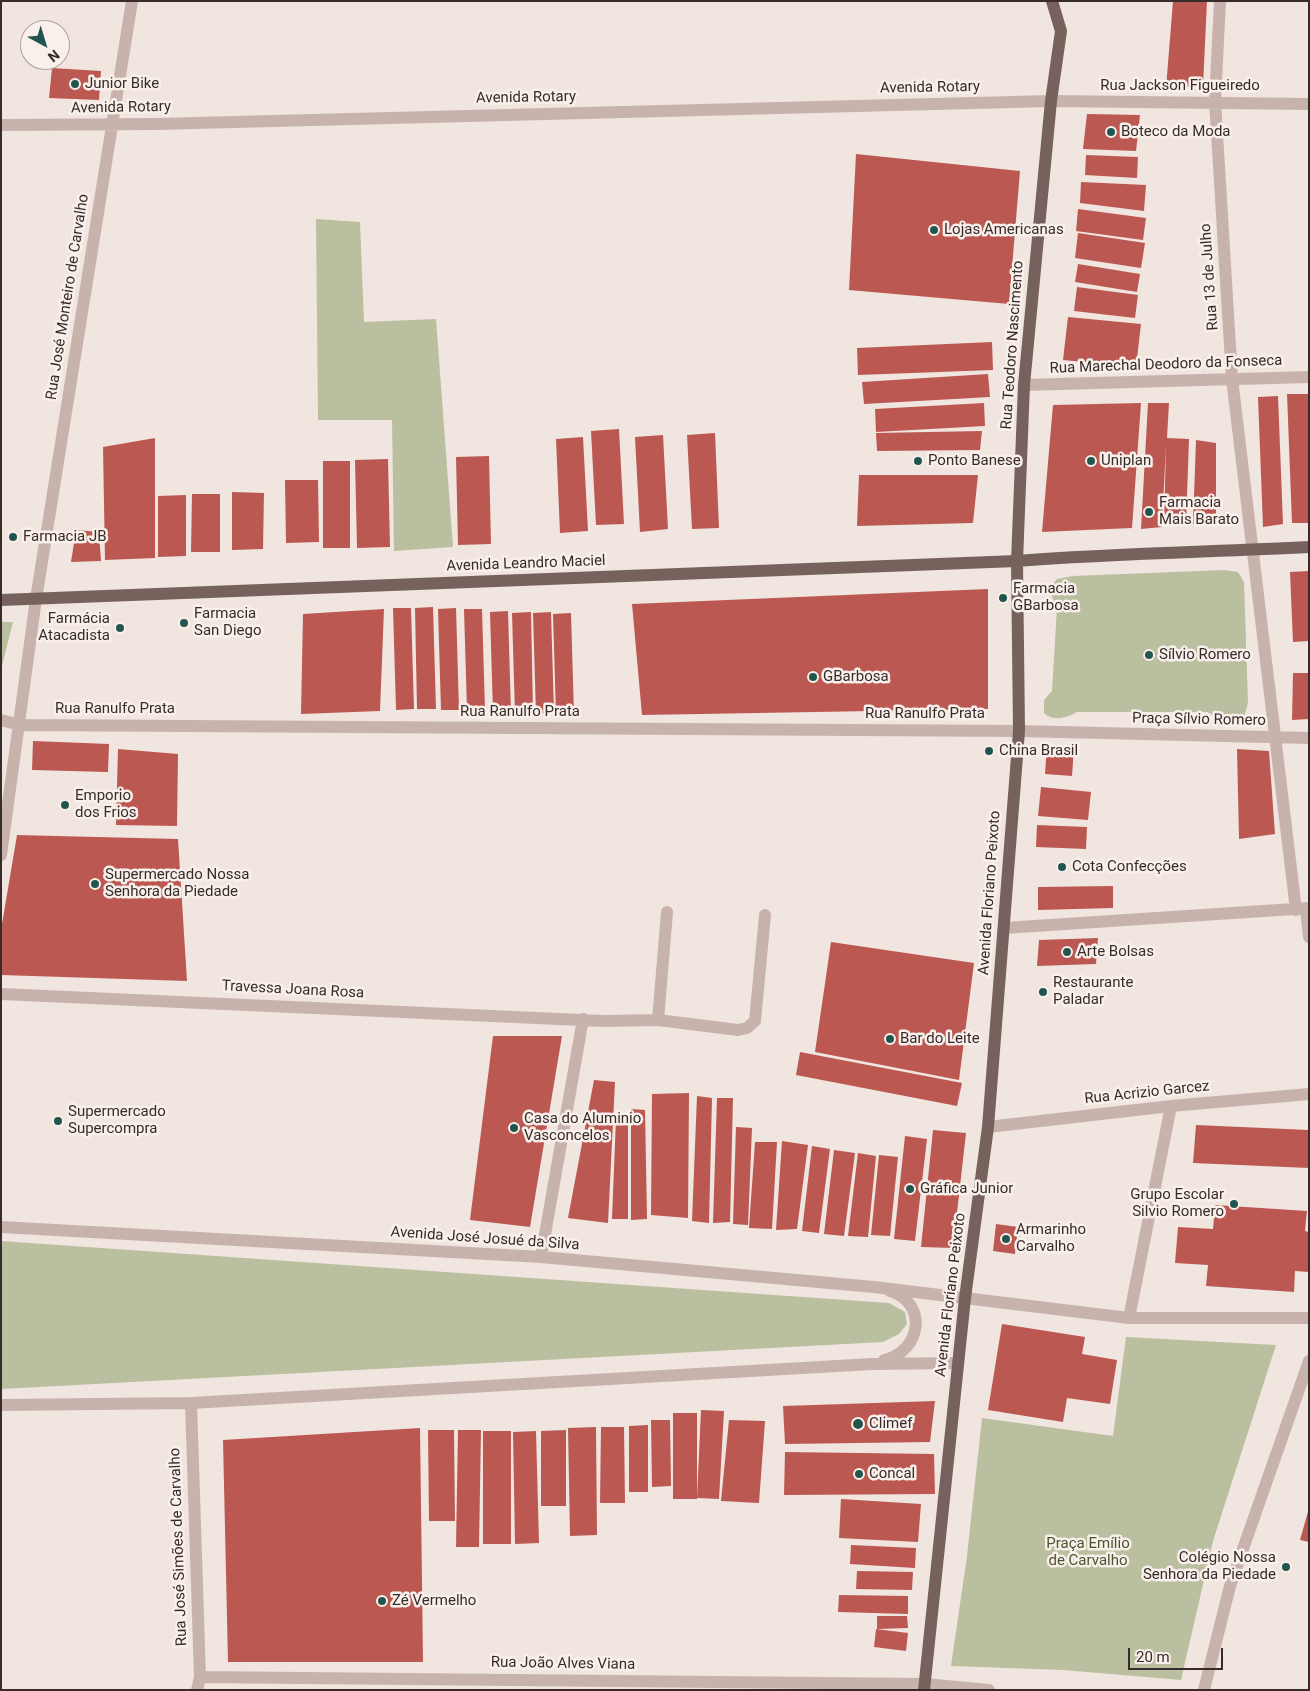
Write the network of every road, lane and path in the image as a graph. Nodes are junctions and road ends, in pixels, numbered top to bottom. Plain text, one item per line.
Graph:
1 (132, 1) edge
2 (1052, 1) edge
3 (1220, 1) edge
4 (1051, 101) junction
5 (1215, 101) junction
6 (1309, 104) edge
7 (113, 124) junction
8 (1, 125) edge
9 (1309, 377) edge
10 (1232, 379) junction
11 (1024, 385) junction
12 (1309, 546) edge
13 (1252, 550) junction
14 (1017, 562) junction
15 (36, 599) junction
16 (1, 600) edge
17 (1, 720) edge
18 (20, 725) junction
19 (1019, 731) junction
20 (1275, 737) junction
21 (1309, 738) edge
22 (5, 800) edge
23 (1, 854) edge
24 (1304, 909) edge
25 (667, 912) dead end
26 (765, 915) dead end
27 (1004, 928) junction
28 (1309, 937) edge
29 (1, 994) edge
30 (583, 1019) junction
31 (658, 1020) junction
32 (1309, 1094) edge
33 (1171, 1106) junction
34 (988, 1127) junction
35 (1, 1227) edge
36 (541, 1257) junction
37 (874, 1287) junction
38 (965, 1298) junction
39 (1129, 1318) junction
40 (1309, 1318) edge
41 (1309, 1361) edge
42 (958, 1363) junction
43 (872, 1364) junction
44 (191, 1403) junction
45 (1, 1405) edge
46 (200, 1677) junction
47 (925, 1687) edge
48 (197, 1690) edge
49 (989, 1690) edge
50 (1204, 1690) edge

1 - 7 street, Rua José Monteiro de Carvalho
2 - 4 main road, Rua Teodoro Nascimento
3 - 5 street, Rua 13 de Julho
4 - 5 street, Rua Jackson Figueiredo
4 - 7 street, Avenida Rotary
4 - 11 main road, Rua Teodoro Nascimento
5 - 6 street, Rua Jackson Figueiredo
5 - 10 street, Rua 13 de Julho
7 - 8 street, Avenida Rotary
7 - 15 street, Rua José Monteiro de Carvalho
9 - 10 street, Rua Marechal Deodoro da Fonseca
10 - 11 street, Rua Marechal Deodoro da Fonseca
10 - 13 street, Rua 13 de Julho
11 - 14 main road, Rua Teodoro Nascimento
12 - 13 main road
13 - 14 main road
13 - 20 street, Praça Sílvio Romero
14 - 15 main road, Avenida Leandro Maciel
14 - 19 main road
15 - 16 main road, Avenida Leandro Maciel
15 - 18 street, Rua José Monteiro de Carvalho
17 - 18 street, Rua Ranulfo Prata
18 - 19 street, Rua Ranulfo Prata
18 - 22 street, Rua José Monteiro de Carvalho
19 - 20 street, Praça Sílvio Romero
19 - 27 main road, Avenida Floriano Peixoto
20 - 21 street
20 - 24 street
22 - 23 street, Rua José Monteiro de Carvalho
24 - 27 street
24 - 28 street
25 - 31 street
26 - 31 street, Travessa Joana Rosa
27 - 34 main road, Avenida Floriano Peixoto
29 - 30 street, Travessa Joana Rosa
30 - 31 street, Travessa Joana Rosa
30 - 36 street
32 - 33 street, Rua Acrizio Garcez
33 - 34 street, Rua Acrizio Garcez
33 - 39 street
34 - 38 main road, Avenida Floriano Peixoto
35 - 36 street, Avenida José Josué da Silva
36 - 37 street, Avenida José Josué da Silva
37 - 38 street, Avenida José Josué da Silva
37 - 43 street
38 - 39 street, Avenida José Josué da Silva
38 - 42 main road, Avenida Floriano Peixoto
39 - 40 street, Avenida José Josué da Silva
41 - 50 street
42 - 43 street
42 - 47 main road, Avenida Floriano Peixoto
43 - 44 street
44 - 45 street
44 - 46 street, Rua José Simões de Carvalho
46 - 47 street, Rua João Alves Viana
46 - 48 street, Rua José Simões de Carvalho
47 - 49 street, Rua João Alves Viana

